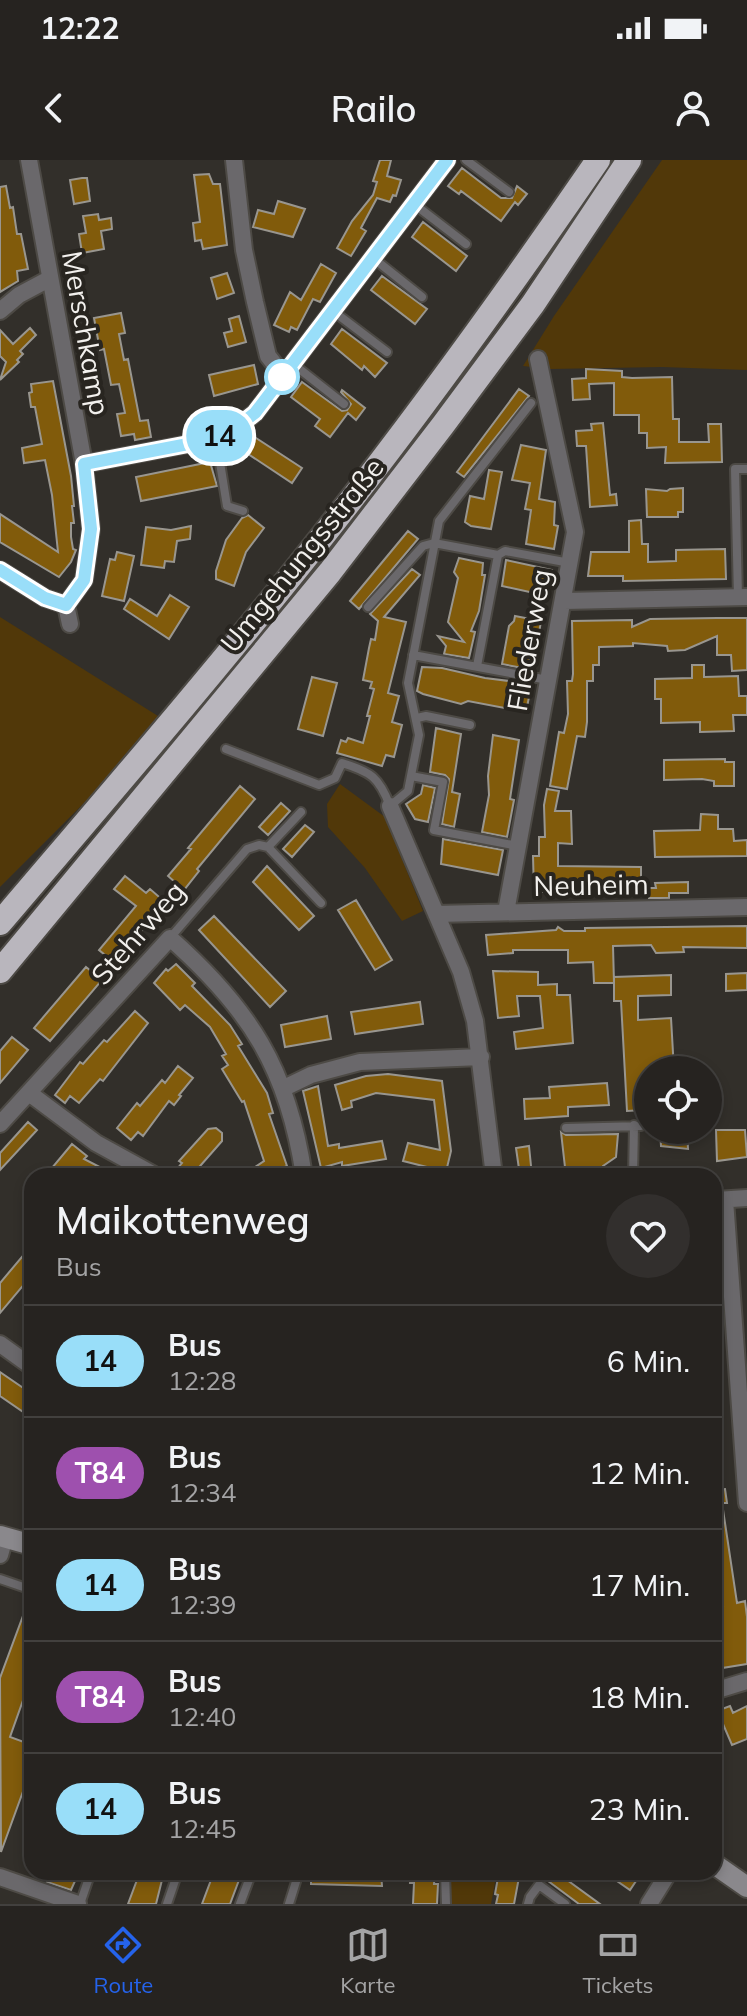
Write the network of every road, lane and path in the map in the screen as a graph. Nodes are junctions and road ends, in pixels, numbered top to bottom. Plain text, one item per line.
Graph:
1 (29, 160) edge
2 (234, 160) edge
3 (447, 160) edge
4 (466, 160) edge
5 (598, 160) edge
6 (629, 160) edge
7 (509, 192) dead end
8 (414, 204) junction
9 (466, 244) dead end
10 (372, 257) junction
11 (49, 279) junction
12 (422, 297) dead end
13 (0, 311) edge
14 (332, 311) junction
15 (387, 352) dead end
16 (538, 359) dead end
17 (288, 369) junction
18 (531, 403) dead end
19 (344, 404) dead end
20 (216, 437) junction
21 (84, 464) junction
22 (747, 469) edge
23 (243, 511) dead end
24 (434, 543) junction
25 (498, 555) junction
26 (570, 563) junction
27 (0, 570) edge
28 (743, 598) edge
29 (564, 601) junction
30 (66, 605) junction
31 (368, 607) dead end
32 (70, 624) dead end
33 (413, 655) junction
34 (477, 666) junction
35 (548, 680) junction
36 (417, 718) junction
37 (470, 725) dead end
38 (226, 749) dead end
39 (333, 757) dead end
40 (342, 763) junction
41 (411, 776) junction
42 (390, 806) junction
43 (301, 812) dead end
44 (518, 846) junction
45 (268, 847) junction
46 (321, 903) dead end
47 (747, 907) edge
48 (506, 912) junction
49 (436, 914) junction
50 (0, 923) edge
51 (170, 938) junction
52 (0, 971) edge
53 (481, 1057) junction
54 (284, 1088) junction
55 (29, 1093) junction
56 (0, 1124) edge
57 (634, 1125) joint
58 (566, 1128) dead end
59 (141, 1168) edge
60 (303, 1168) edge
61 (493, 1168) edge
62 (633, 1168) edge
63 (747, 1198) edge
64 (722, 1200) edge
65 (722, 1228) edge
66 (0, 1344) edge
67 (24, 1361) edge
68 (745, 1444) edge
69 (747, 1503) edge
70 (1, 1540) edge
71 (24, 1544) edge
72 (0, 1579) edge
73 (24, 1587) edge
74 (747, 1681) edge
75 (722, 1689) edge
76 (722, 1870) edge
77 (0, 1877) edge
78 (88, 1880) edge
79 (175, 1880) edge
80 (249, 1880) edge
81 (296, 1880) edge
82 (445, 1880) edge
83 (664, 1880) edge
84 (747, 1887) edge
85 (79, 1904) edge
86 (167, 1904) edge
87 (240, 1904) edge
88 (289, 1904) edge
89 (446, 1904) edge
90 (528, 1904) edge
91 (565, 1904) edge
92 (649, 1904) edge

1 - 11 street, Merschkamp
2 - 17 street
3 - 8 street
4 - 7 lane
5 - 50 highway, Umgehungsstraße
6 - 52 highway, Umgehungsstraße
8 - 9 lane
8 - 10 street
10 - 12 lane
10 - 14 street
11 - 13 street
11 - 21 street, Merschkamp
14 - 15 lane
14 - 17 street
16 - 26 street, Fliederweg
17 - 19 lane
17 - 20 street
18 - 24 lane
20 - 21 street
20 - 23 lane
21 - 30 street, Merschkamp
22 - 28 lane
24 - 25 lane
24 - 31 lane
24 - 33 lane
25 - 26 lane
25 - 34 lane
26 - 29 street, Fliederweg
27 - 30 street
28 - 29 street
29 - 35 street, Fliederweg
30 - 32 street
33 - 34 lane
33 - 36 lane
34 - 35 lane
35 - 44 street, Fliederweg
36 - 37 lane
36 - 41 lane
38 - 40 lane
39 - 40 lane
40 - 42 lane
41 - 42 lane
41 - 44 lane
42 - 49 street
43 - 45 lane
44 - 48 street, Fliederweg
45 - 46 lane
45 - 51 lane, Stehrweg
47 - 48 street, Neuheim
48 - 49 street, Neuheim
49 - 53 street
51 - 54 street
51 - 55 street, Stehrweg
53 - 54 street
53 - 61 street
54 - 60 street
55 - 56 street, Stehrweg
55 - 59 street
57 - 58 lane
57 - 62 lane
63 - 64 street
65 - 68 street
66 - 67 street
68 - 69 street
70 - 71 main road
72 - 73 lane
74 - 75 street
76 - 84 main road
77 - 85 street
78 - 85 lane
79 - 86 lane
80 - 87 lane
81 - 88 lane
82 - 89 lane
83 - 92 street
90 - 91 lane

